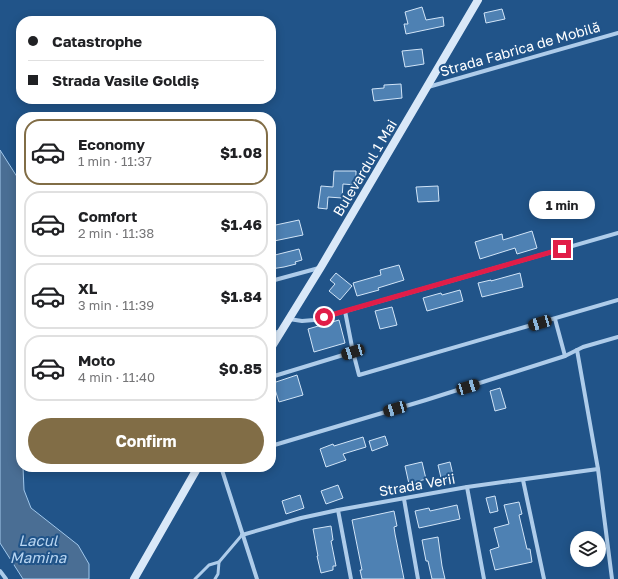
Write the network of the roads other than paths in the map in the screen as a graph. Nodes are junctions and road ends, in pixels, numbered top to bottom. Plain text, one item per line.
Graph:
1 (478, 0) edge
2 (618, 33) edge
3 (428, 86) junction
4 (618, 233) edge
5 (321, 267) junction
6 (276, 280) edge
7 (618, 300) edge
8 (345, 311) junction
9 (289, 319) junction
10 (555, 319) junction
11 (282, 331) junction
12 (276, 333) edge
13 (618, 337) edge
14 (276, 340) edge
15 (577, 350) junction
16 (353, 352) junction
17 (565, 356) junction
18 (276, 375) edge
19 (276, 445) edge
20 (598, 469) junction
21 (195, 472) edge
22 (223, 472) edge
23 (522, 480) junction
24 (467, 487) junction
25 (404, 499) junction
26 (338, 510) junction
27 (242, 535) junction
28 (219, 562) junction
29 (0, 571) edge
30 (6, 579) edge
31 (134, 579) edge
32 (195, 579) edge
33 (215, 579) edge
34 (257, 579) edge
35 (351, 579) edge
36 (418, 579) edge
37 (484, 579) edge
38 (544, 579) edge
39 (612, 579) edge

1 - 3 main road, Bulevardul 1 Mai
2 - 3 street, Strada Fabrica de Mobilă
3 - 5 main road, Bulevardul 1 Mai
4 - 8 street
5 - 6 street
5 - 9 main road, Bulevardul 1 Mai
7 - 10 street
8 - 9 street
8 - 16 street
9 - 11 main road, Bulevardul 1 Mai
10 - 16 street
10 - 17 street
11 - 12 street
11 - 14 main road, Bulevardul 1 Mai
13 - 15 street
15 - 17 street
15 - 20 street
16 - 18 street
17 - 19 street
20 - 23 street, Strada Verii
20 - 39 street
21 - 31 main road
22 - 27 street
23 - 24 street, Strada Verii
23 - 38 street
24 - 25 street, Strada Verii
24 - 37 street
25 - 26 street, Strada Verii
25 - 36 street
26 - 27 street, Strada Verii
26 - 35 street
27 - 28 lane
27 - 34 street
28 - 32 lane
28 - 33 lane
29 - 30 street

